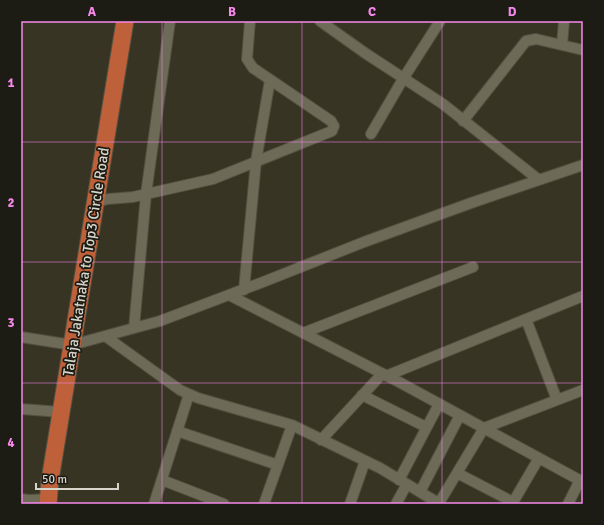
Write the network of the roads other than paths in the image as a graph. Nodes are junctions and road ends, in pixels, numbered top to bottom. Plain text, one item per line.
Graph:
1 (125, 21) edge
2 (170, 21) edge
3 (250, 21) edge
4 (320, 21) edge
5 (440, 21) edge
6 (564, 21) edge
7 (562, 45) junction
8 (583, 50) edge
9 (403, 79) junction
10 (270, 80) junction
11 (463, 120) junction
12 (371, 134) dead end
13 (256, 162) junction
14 (583, 164) edge
15 (538, 180) junction
16 (146, 194) junction
17 (96, 202) junction
18 (473, 267) dead end
19 (244, 290) junction
20 (229, 295) junction
21 (583, 296) edge
22 (526, 319) junction
23 (134, 328) junction
24 (303, 333) junction
25 (105, 336) junction
26 (21, 337) edge
27 (72, 345) junction
28 (384, 375) junction
29 (583, 390) edge
30 (189, 394) junction
31 (362, 395) junction
32 (557, 400) junction
33 (439, 404) junction
34 (21, 409) edge
35 (61, 412) junction
36 (460, 416) junction
37 (292, 425) junction
38 (426, 428) junction
39 (484, 428) junction
40 (177, 431) junction
41 (321, 440) junction
42 (539, 458) junction
43 (365, 461) junction
44 (278, 465) junction
45 (457, 473) junction
46 (162, 480) junction
47 (581, 481) edge
48 (403, 482) junction
49 (420, 492) junction
50 (21, 499) edge
51 (48, 501) edge
52 (268, 503) edge
53 (512, 503) edge
54 (154, 504) edge
55 (224, 504) edge
56 (350, 504) edge
57 (396, 504) edge
58 (440, 504) edge
59 (568, 504) edge

1 - 17 highway, Talaja Jakatnaka to Top3 Circle Road
2 - 16 street
3 - 10 street
4 - 9 street
5 - 9 street
6 - 7 street
7 - 8 street
7 - 11 street
9 - 11 street
9 - 12 street
10 - 13 street
10 - 13 street
11 - 15 street
13 - 16 street
13 - 19 street
14 - 15 street
15 - 19 street
16 - 17 street
16 - 23 street
17 - 27 highway, Talaja Jakatnaka to Top3 Circle Road
18 - 24 street
19 - 20 street
20 - 23 street
20 - 24 street
21 - 22 street
22 - 28 street
22 - 32 street
23 - 25 street
24 - 28 street
25 - 27 street
25 - 30 street
26 - 27 street
27 - 35 highway, Talaja Jakatnaka to Top3 Circle Road
28 - 31 street
28 - 33 street
29 - 32 street
30 - 37 street
30 - 40 street
31 - 38 street
31 - 41 street
32 - 39 street
33 - 36 street
33 - 38 street
34 - 35 street
35 - 51 highway, Talaja Jakatnaka to Top3 Circle Road
36 - 39 street
36 - 49 street
37 - 41 street
37 - 44 street
38 - 48 street
39 - 42 street
39 - 45 street
40 - 44 street
40 - 46 street
41 - 43 street
42 - 47 street
42 - 53 street
43 - 48 street
43 - 56 street
44 - 52 street
45 - 53 street
45 - 58 street
46 - 54 street
46 - 55 street
47 - 59 street
48 - 49 street
48 - 57 street
49 - 58 street
50 - 51 street

